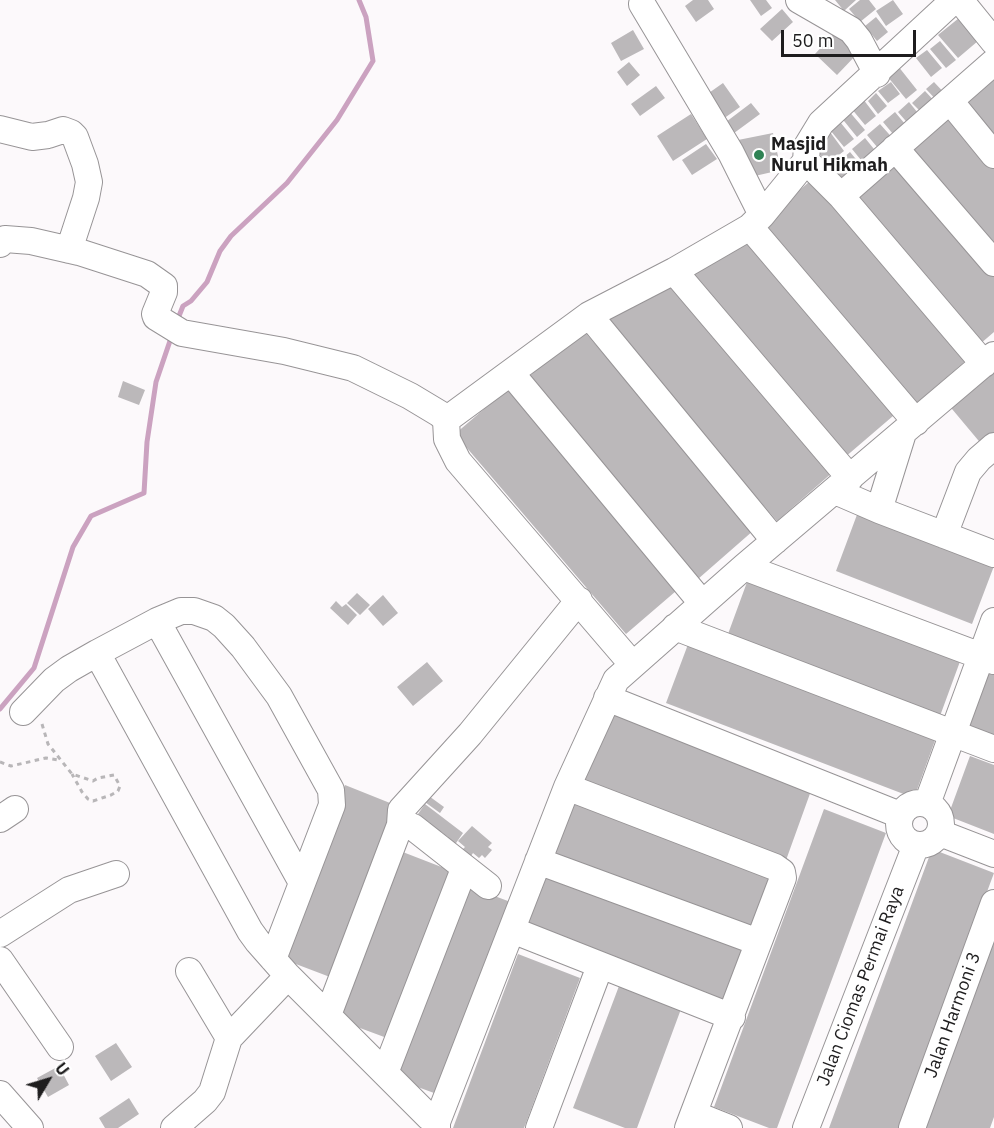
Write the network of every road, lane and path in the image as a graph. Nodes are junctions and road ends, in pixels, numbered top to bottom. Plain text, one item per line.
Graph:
1 (799, 0) edge
2 (945, 2) edge
3 (642, 4) dead end
4 (994, 42) edge
5 (994, 62) edge
6 (877, 74) junction
7 (950, 101) junction
8 (0, 129) edge
9 (896, 148) junction
10 (994, 155) edge
11 (806, 161) junction
12 (841, 196) junction
13 (756, 221) junction
14 (0, 244) edge
15 (69, 250) junction
16 (994, 263) edge
17 (674, 271) junction
18 (589, 315) junction
19 (989, 359) edge
20 (511, 373) junction
21 (446, 420) junction
22 (909, 427) junction
23 (994, 446) edge
24 (842, 485) junction
25 (879, 510) junction
26 (944, 535) junction
27 (775, 541) junction
28 (994, 554) edge
29 (744, 567) junction
30 (579, 600) junction
31 (702, 603) junction
32 (157, 621) junction
33 (994, 621) edge
34 (675, 627) junction
35 (97, 653) junction
36 (988, 658) edge
37 (632, 664) junction
38 (607, 698) junction
39 (23, 712) dead end
40 (953, 733) junction
41 (994, 749) edge
42 (0, 762) edge
43 (72, 774) junction
44 (567, 787) junction
45 (927, 804) junction
46 (900, 815) junction
47 (400, 825) junction
48 (940, 833) junction
49 (916, 845) junction
50 (994, 854) edge
51 (538, 861) junction
52 (464, 868) junction
53 (116, 874) dead end
54 (302, 881) junction
55 (488, 886) dead end
56 (994, 903) edge
57 (512, 930) junction
58 (0, 934) edge
59 (759, 942) junction
60 (0, 960) edge
61 (600, 966) junction
62 (281, 967) junction
63 (189, 971) dead end
64 (328, 1015) junction
65 (732, 1017) junction
66 (229, 1038) junction
67 (60, 1047) dead end
68 (385, 1073) junction
69 (4, 1105) edge
70 (691, 1121) edge
71 (437, 1125) edge
72 (546, 1126) edge
73 (30, 1128) edge
74 (175, 1128) edge
75 (729, 1128) edge
76 (806, 1128) edge
77 (912, 1128) edge

1 - 6 street
2 - 4 street
2 - 6 street
3 - 13 street
5 - 7 street
6 - 11 street
7 - 9 street
7 - 10 street
8 - 15 street
9 - 12 street
9 - 16 street
11 - 12 street
11 - 13 street
12 - 19 street
13 - 17 street
13 - 22 street
14 - 15 street
15 - 21 street
17 - 18 street
17 - 24 street
18 - 20 street
18 - 27 street
19 - 22 street
20 - 21 street
20 - 31 street
21 - 30 street
22 - 24 street
22 - 25 street
23 - 26 street
24 - 25 street
24 - 27 street
25 - 26 street
26 - 28 street
27 - 29 street
29 - 31 street
29 - 36 street
30 - 37 street
30 - 47 street
31 - 34 street
32 - 35 street
32 - 54 street
32 - 54 street
33 - 36 street
34 - 37 street
34 - 40 street
35 - 39 street
35 - 62 street
36 - 40 street
37 - 38 street
38 - 44 street
38 - 46 street
40 - 41 street
40 - 45 street
42 - 43 path
43 - 43 path
44 - 51 street
44 - 59 street
45 - 46 street
45 - 48 street
46 - 49 street
47 - 52 street
47 - 64 street
48 - 49 street
48 - 50 street
49 - 76 street, Jalan Ciomas Permai Raya
51 - 57 street
51 - 59 street
52 - 55 street
52 - 68 street
53 - 58 street
54 - 62 street
56 - 77 street, Jalan Harmoni 3
57 - 61 street
57 - 71 street
59 - 65 street
60 - 67 street
61 - 65 street
61 - 72 street
62 - 64 street
62 - 66 street
63 - 66 street
64 - 68 street
65 - 70 street
66 - 74 street
68 - 71 street
69 - 73 street
70 - 75 street

